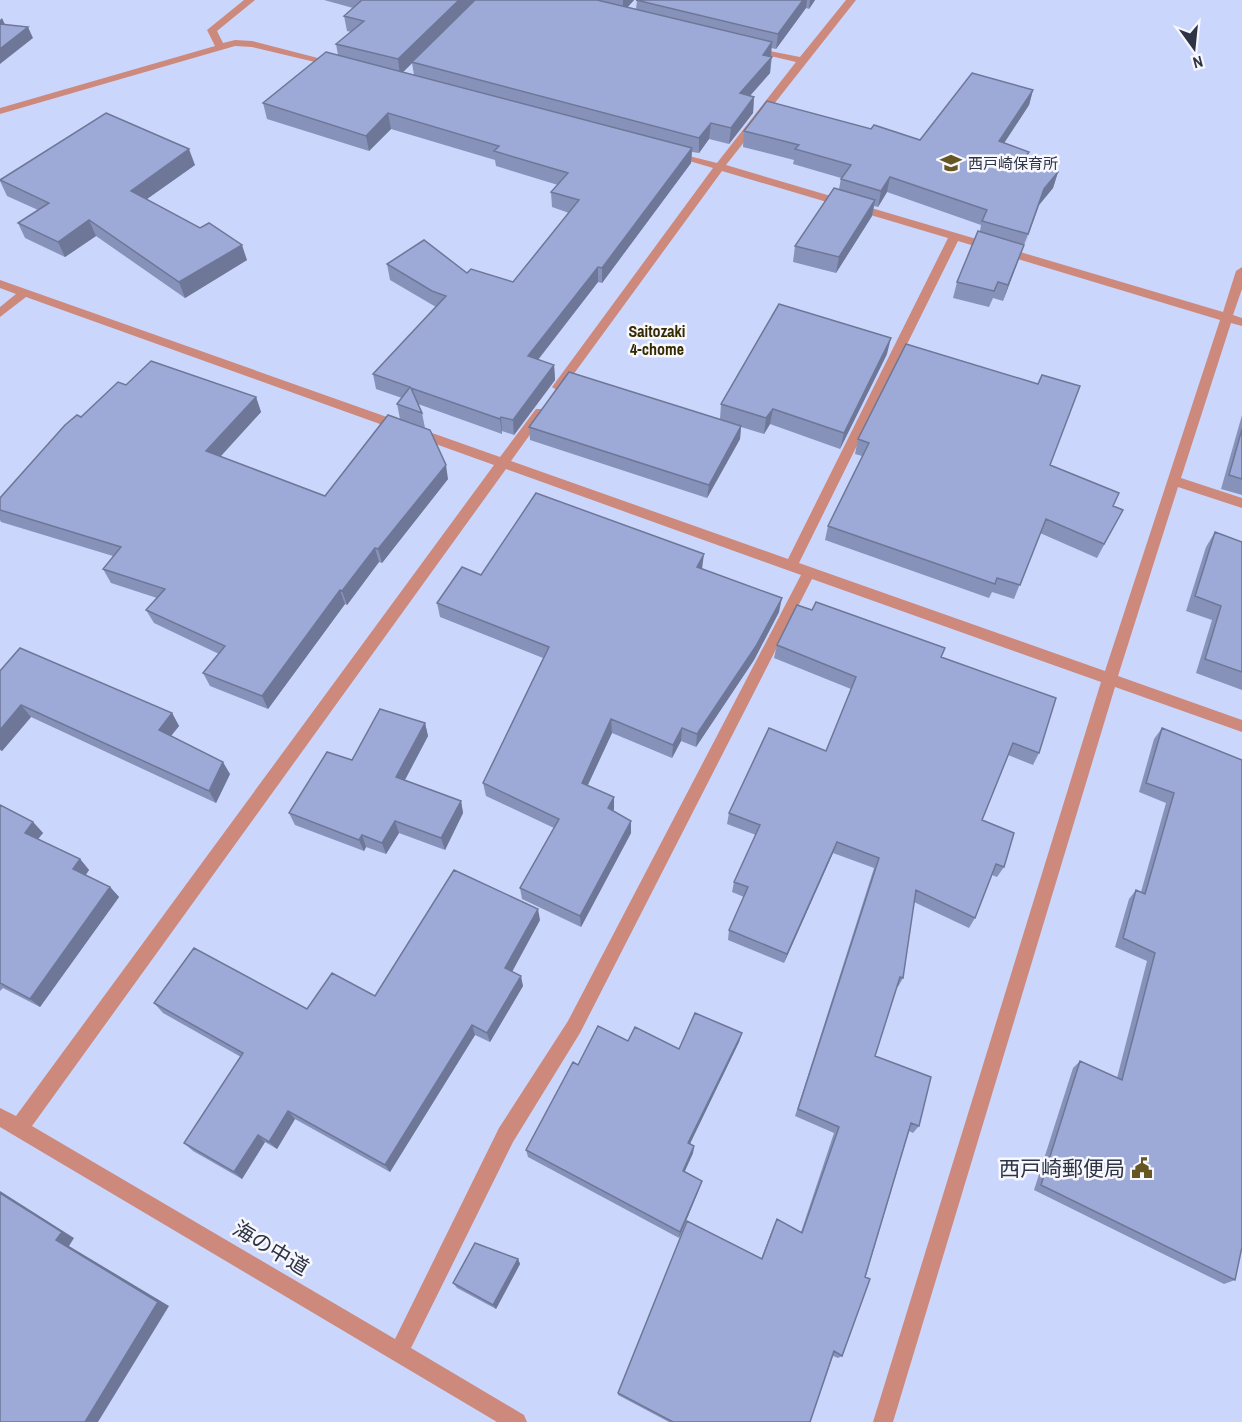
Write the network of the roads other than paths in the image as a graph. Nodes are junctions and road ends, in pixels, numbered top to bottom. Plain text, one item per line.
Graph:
1 (250, 0) edge
2 (851, 0) edge
3 (220, 46) junction
4 (742, 46) edge
5 (801, 60) junction
6 (345, 66) edge
7 (0, 111) edge
8 (667, 151) edge
9 (721, 165) junction
10 (954, 235) junction
11 (1242, 271) edge
12 (0, 284) edge
13 (24, 293) junction
14 (0, 314) edge
15 (1226, 316) junction
16 (1242, 322) edge
17 (502, 464) junction
18 (1174, 481) junction
19 (1242, 503) edge
20 (791, 566) junction
21 (809, 572) junction
22 (1110, 678) junction
23 (1242, 726) edge
24 (0, 1117) edge
25 (18, 1128) junction
26 (399, 1352) junction
27 (517, 1422) edge
28 (883, 1422) edge

1 - 3 street
2 - 5 street
3 - 6 street
3 - 7 street
4 - 5 street
5 - 9 street
8 - 9 street
9 - 10 street
9 - 17 street
10 - 15 street
10 - 20 street
11 - 15 street
12 - 13 street
13 - 14 street
13 - 17 street
15 - 16 street
15 - 18 street
17 - 20 street
17 - 25 street
18 - 19 street
18 - 22 street
20 - 21 street
21 - 22 street
21 - 26 street
22 - 23 street
22 - 28 street
24 - 25 street, 海の中道
25 - 26 street, 海の中道
26 - 27 street, 海の中道

